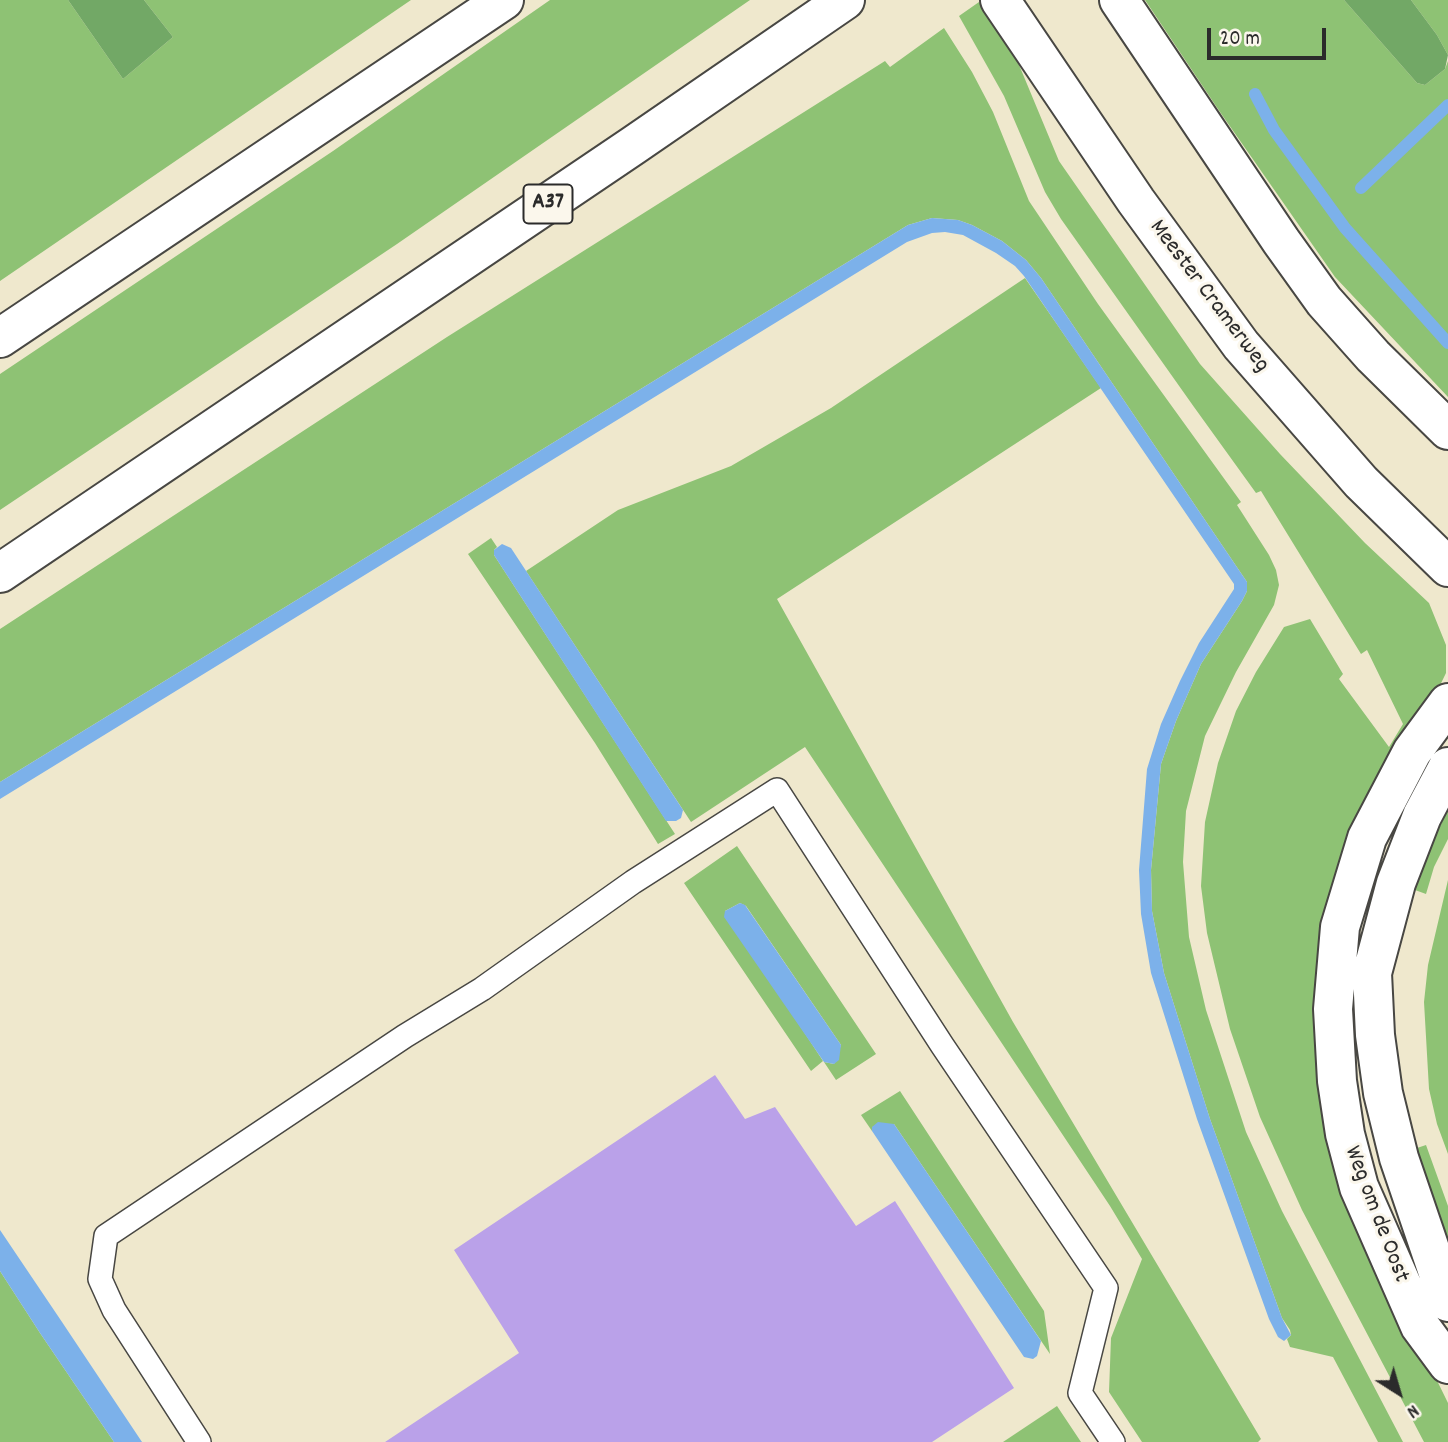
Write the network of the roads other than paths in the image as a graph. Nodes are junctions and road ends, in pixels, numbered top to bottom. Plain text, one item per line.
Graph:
1 (504, 0) edge
2 (845, 0) edge
3 (1000, 0) edge
4 (1119, 0) edge
5 (0, 338) edge
6 (1448, 430) edge
7 (1448, 567) edge
8 (0, 573) edge
9 (1448, 703) edge
10 (1448, 767) edge
11 (1448, 1302) edge
12 (1448, 1364) edge
13 (199, 1442) edge
14 (1113, 1442) edge

1 - 5 main road
2 - 8 main road, A37
3 - 7 main road, Meester Cramerweg
4 - 6 main road
9 - 12 main road, Weg om de Oost
10 - 11 main road, Weg om de Oost
13 - 14 lane

